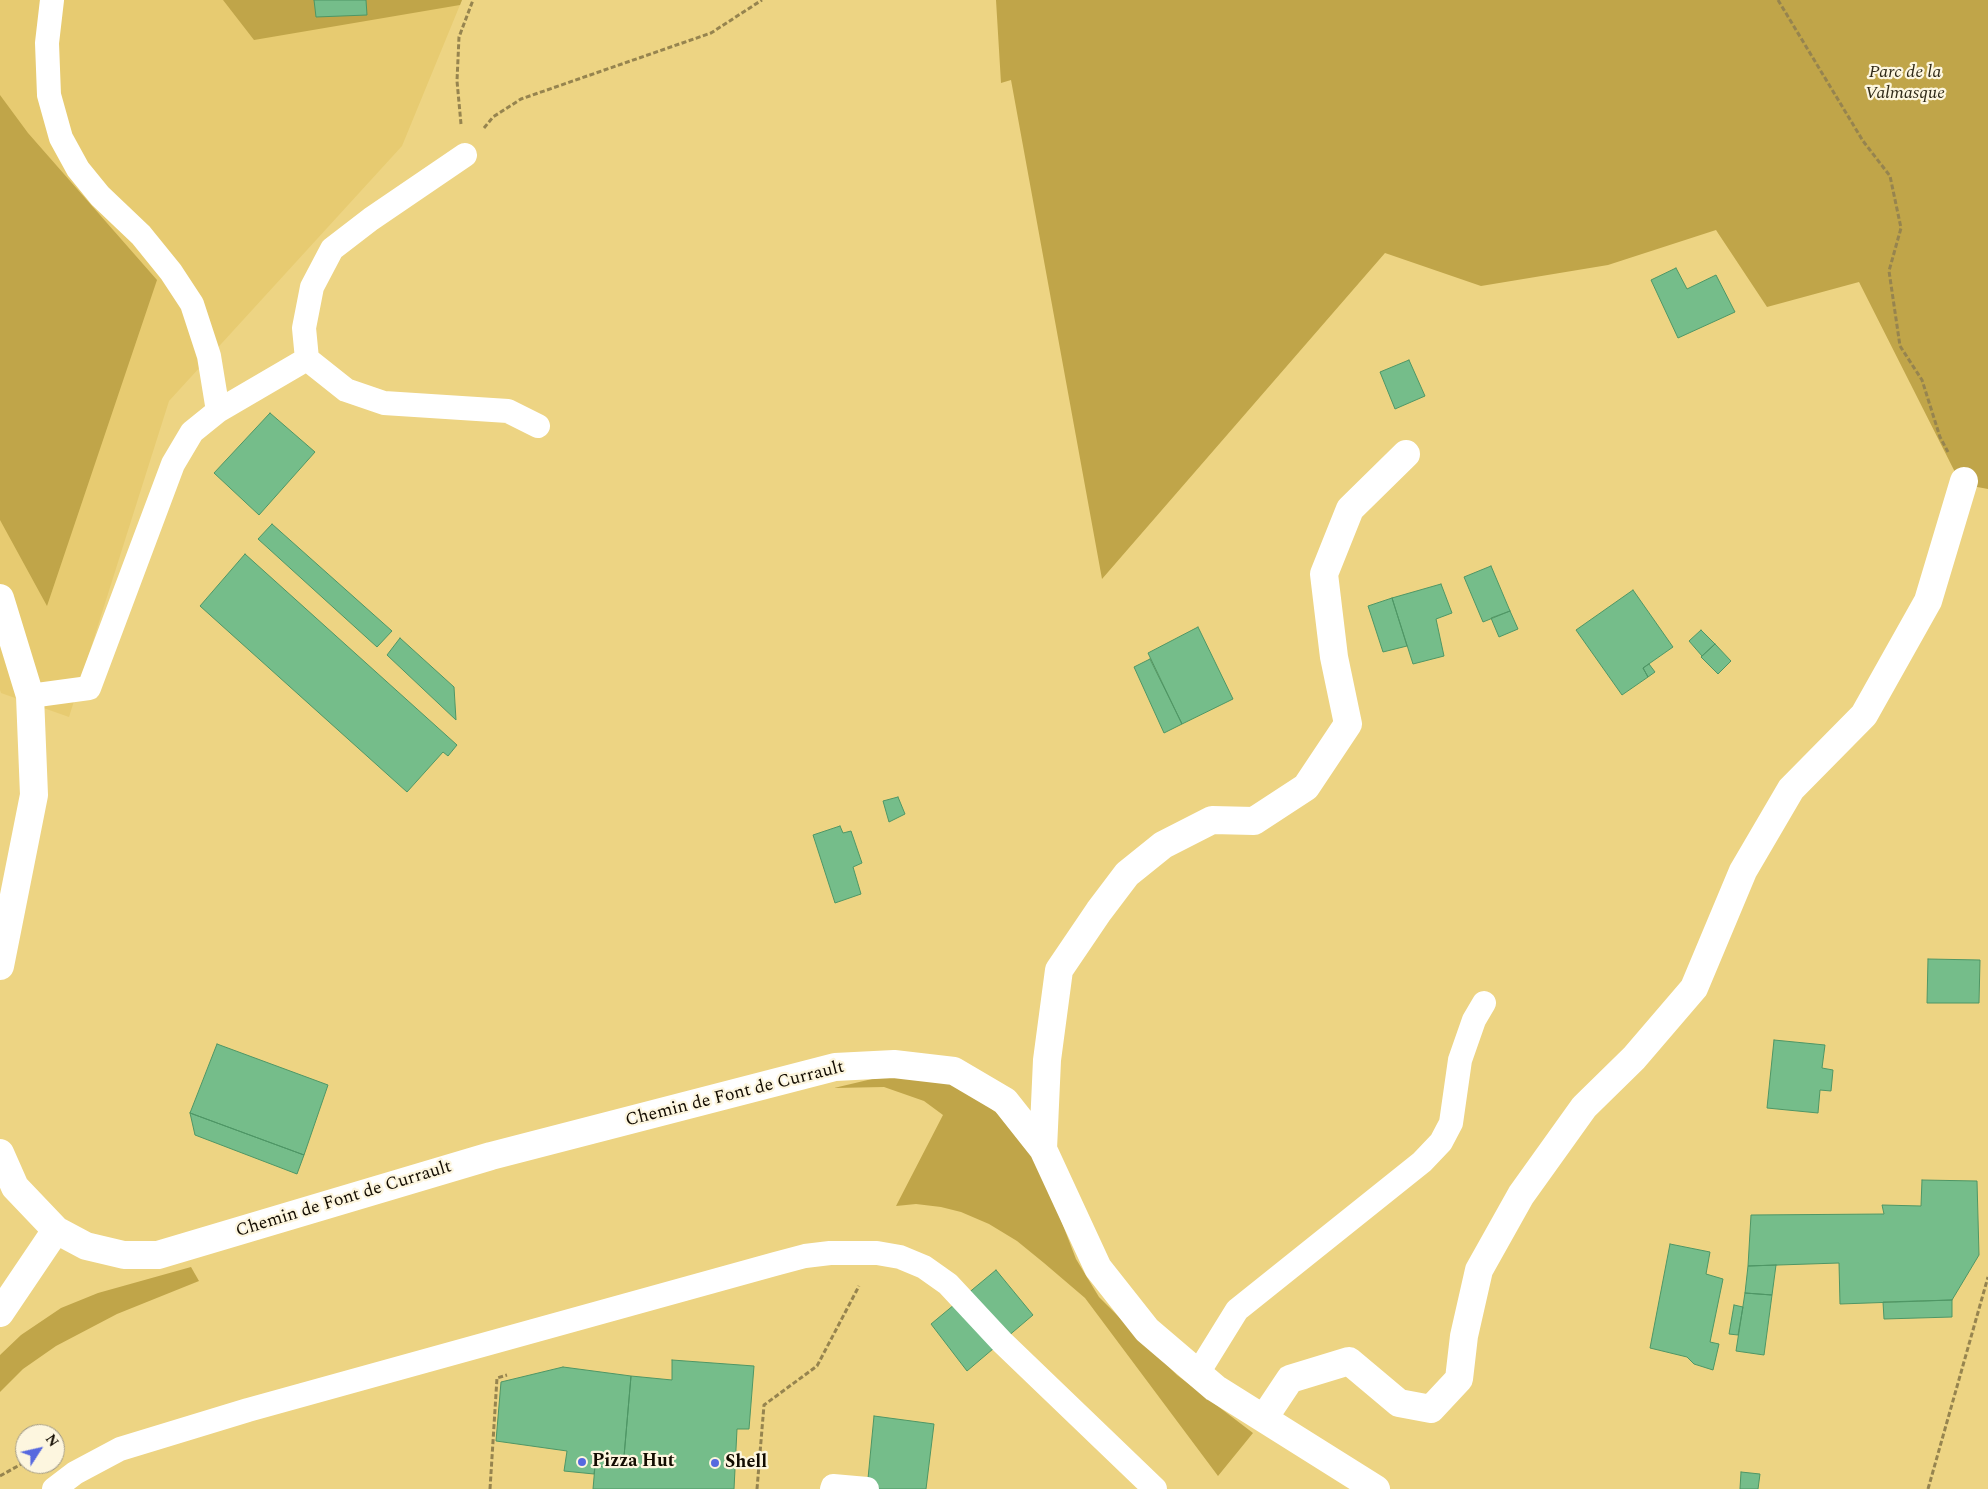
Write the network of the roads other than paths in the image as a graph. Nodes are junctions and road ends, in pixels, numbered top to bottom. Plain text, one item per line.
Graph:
1 (52, 0) edge
2 (465, 155) road end
3 (307, 359) junction
4 (218, 411) junction
5 (538, 426) dead end
6 (1406, 454) dead end
7 (1964, 481) road end
8 (0, 598) edge
9 (30, 696) junction
10 (0, 966) edge
11 (1484, 1003) dead end
12 (1042, 1149) junction
13 (0, 1153) edge
14 (56, 1230) junction
15 (0, 1314) edge
16 (1198, 1374) junction
17 (1264, 1418) junction
18 (54, 1489) edge
19 (832, 1489) edge
20 (867, 1489) edge
21 (1156, 1489) edge
22 (1376, 1489) edge

1 - 4 lane
2 - 3 lane
3 - 4 lane
3 - 5 lane
4 - 9 lane
6 - 12 street
7 - 17 street
8 - 9 street
9 - 10 street
11 - 16 lane
12 - 14 street, Chemin de Font de Currault
12 - 16 street, Chemin de Font de Currault
13 - 14 street, Chemin de Font de Currault
14 - 15 street
16 - 17 street, Chemin de Font de Currault
17 - 22 street, Chemin de Font de Currault
18 - 21 lane
19 - 20 lane

